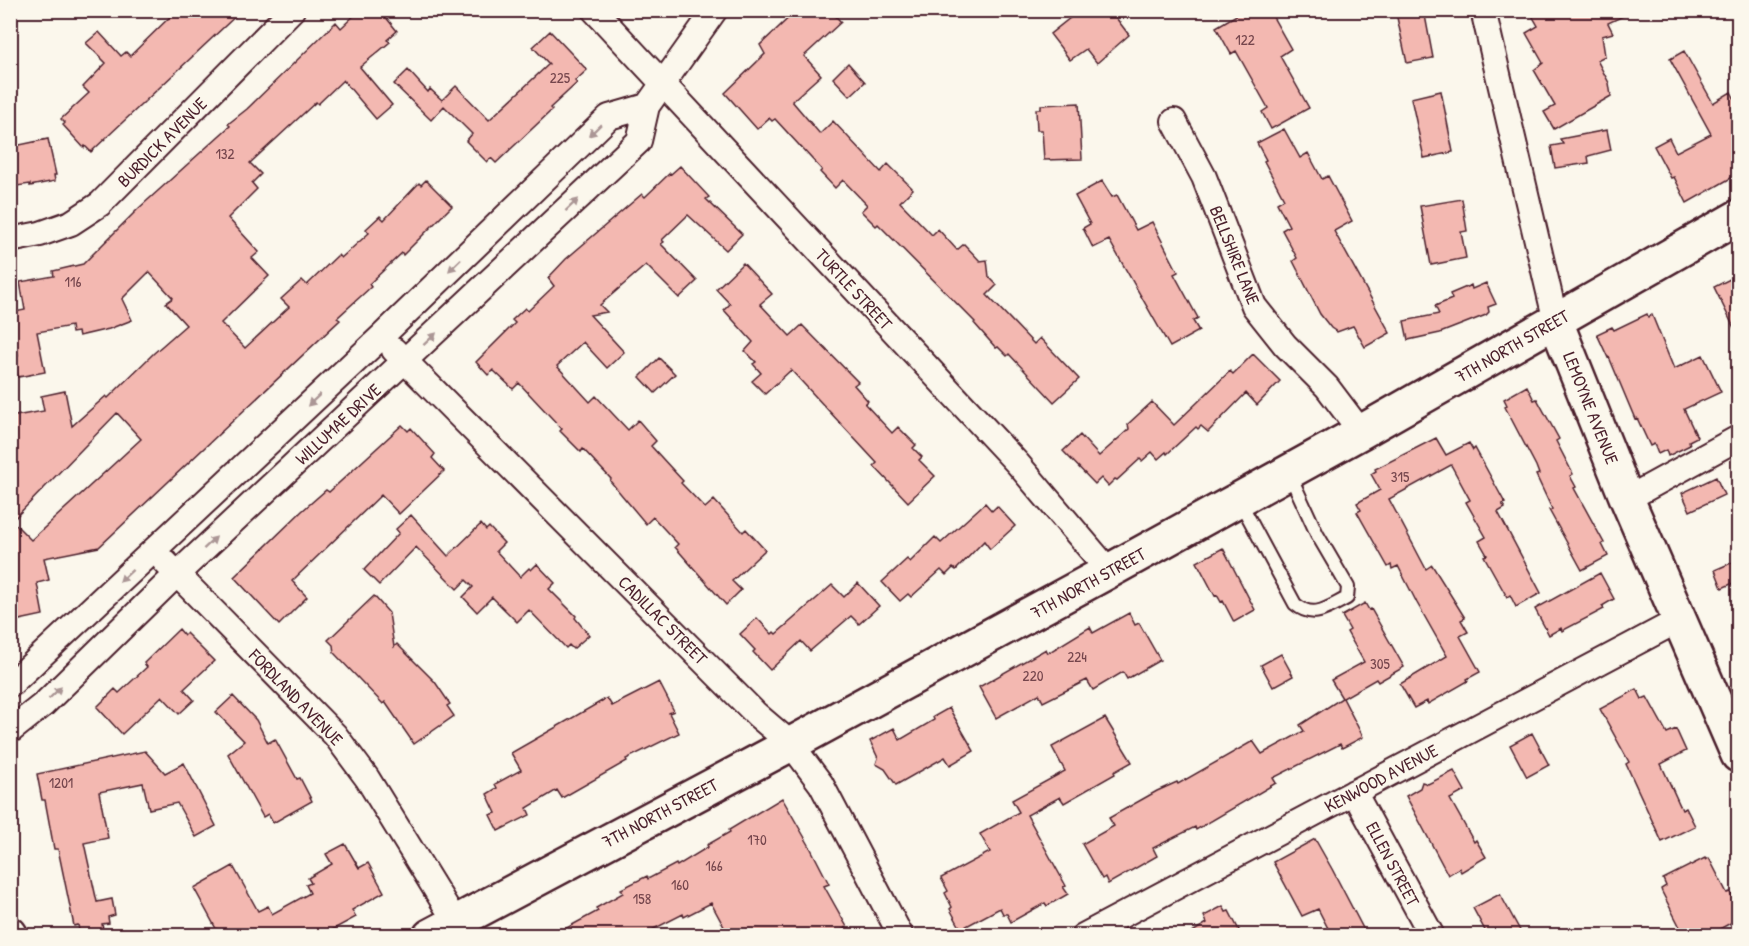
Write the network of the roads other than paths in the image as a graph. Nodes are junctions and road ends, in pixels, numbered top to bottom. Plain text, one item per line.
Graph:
1 (292, 10) edge
2 (594, 10) edge
3 (716, 10) edge
4 (1483, 10) edge
5 (663, 85) junction
6 (647, 106) junction
7 (1174, 121) dead end
8 (1738, 217) edge
9 (10, 240) edge
10 (1556, 322) junction
11 (381, 337) junction
12 (406, 362) junction
13 (1361, 432) junction
14 (1738, 438) edge
15 (1288, 472) junction
16 (1239, 499) junction
17 (1627, 499) junction
18 (153, 550) junction
19 (1109, 571) junction
20 (177, 574) junction
21 (1679, 620) junction
22 (10, 685) edge
23 (10, 731) edge
24 (791, 744) junction
25 (1738, 755) edge
26 (1354, 792) junction
27 (443, 928) edge
28 (901, 936) edge
29 (1083, 936) edge
30 (1432, 936) edge

1 - 9 street, BURDICK AVENUE
2 - 5 street, TURTLE STREET
3 - 5 street, WILLUMAE DRIVE
4 - 10 street, LEMOYNE AVENUE
5 - 6 street, WILLUMAE DRIVE
5 - 19 street, TURTLE STREET
6 -> 11 street, WILLUMAE DRIVE
12 -> 6 street, WILLUMAE DRIVE
7 - 13 street, BELLSHIRE LANE
8 - 10 street, 7TH NORTH STREET
10 - 13 street, 7TH NORTH STREET
10 - 17 street, LEMOYNE AVENUE
11 - 12 street, CADILLAC STREET
11 -> 18 street, WILLUMAE DRIVE
20 -> 12 street, WILLUMAE DRIVE
12 - 24 street, CADILLAC STREET
13 - 15 street, 7TH NORTH STREET
14 - 17 street
15 - 16 street, 7TH NORTH STREET
15 - 16 lane
16 - 19 street, 7TH NORTH STREET
17 - 21 street, LEMOYNE AVENUE
18 - 20 street, FORDLAND AVENUE
18 -> 22 street, WILLUMAE DRIVE
19 - 24 street, 7TH NORTH STREET
23 -> 20 street, WILLUMAE DRIVE
20 - 27 street, FORDLAND AVENUE
21 - 25 street, LEMOYNE AVENUE
21 - 26 street, KENWOOD AVENUE
24 - 27 street, 7TH NORTH STREET
24 - 28 street, CADILLAC STREET
26 - 29 street, KENWOOD AVENUE
26 - 30 street, ELLEN STREET

